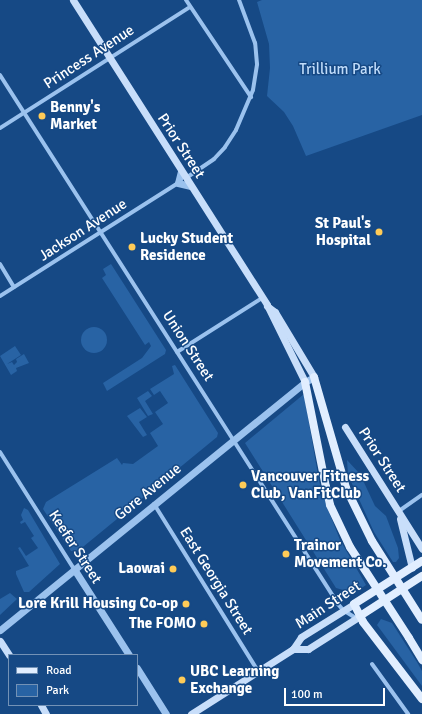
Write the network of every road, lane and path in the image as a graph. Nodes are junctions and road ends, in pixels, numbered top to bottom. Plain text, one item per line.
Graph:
1 (73, 0) edge
2 (186, 0) edge
3 (239, 0) edge
4 (190, 7) junction
5 (109, 58) junction
6 (0, 75) edge
7 (250, 97) junction
8 (24, 112) junction
9 (0, 128) edge
10 (181, 171) junction
11 (186, 178) junction
12 (178, 183) junction
13 (190, 186) junction
14 (101, 232) junction
15 (0, 264) edge
16 (14, 287) junction
17 (0, 296) edge
18 (262, 298) junction
19 (267, 306) junction
20 (177, 352) junction
21 (314, 377) junction
22 (305, 382) junction
23 (345, 427) dead end
24 (234, 439) junction
25 (0, 452) edge
26 (422, 495) edge
27 (154, 504) junction
28 (399, 511) junction
29 (422, 549) edge
30 (422, 561) edge
31 (412, 568) junction
32 (74, 569) junction
33 (422, 576) edge
34 (354, 604) junction
35 (343, 610) junction
36 (361, 620) junction
37 (422, 620) edge
38 (0, 630) edge
39 (0, 641) edge
40 (293, 649) junction
41 (8, 654) edge
42 (128, 654) edge
43 (422, 660) edge
44 (372, 664) dead end
45 (138, 670) edge
46 (258, 671) junction
47 (422, 699) edge
48 (166, 714) edge
49 (191, 714) edge
50 (408, 714) edge

1 - 5 main road, Prior Street
2 - 4 street
3 - 7 street
4 - 5 street, Princess Avenue
4 - 7 street
5 - 8 street, Princess Avenue
5 - 10 main road, Prior Street
6 - 8 street, Union Street
7 - 11 street
8 - 9 street, Princess Avenue
8 - 14 street, Union Street
10 - 11 main road, Prior Street
10 - 12 street
11 - 13 main road, Prior Street
12 - 13 street
12 - 14 street, Jackson Avenue
13 - 18 main road, Prior Street
14 - 16 street, Jackson Avenue
14 - 20 street, Union Street
15 - 16 street
16 - 17 street, Jackson Avenue
18 - 19 main road, Prior Street
18 - 20 street
19 - 21 main road, Prior Street
19 - 22 main road, Prior Street
20 - 24 street, Union Street
21 - 22 street, Gore Avenue
21 - 37 main road, bridge
22 - 24 street, Gore Avenue
22 - 43 main road, bridge
23 - 28 main road, Prior Street
24 - 27 street, Gore Avenue
24 - 35 street, Union Street
25 - 32 street, Keefer Street
26 - 28 street
27 - 32 street, Gore Avenue
27 - 46 street, East Georgia Street
28 - 29 main road, Prior Street
28 - 31 main road
30 - 31 main road, Main Street
31 - 34 main road, Main Street
32 - 38 street, Gore Avenue
32 - 42 street, Keefer Street
33 - 36 main road, Main Street
34 - 35 main road, Main Street
34 - 36 main road
35 - 36 street, Union Street
35 - 40 main road, Main Street
36 - 40 main road, Main Street
36 - 47 main road
39 - 41 main road
40 - 46 main road, Main Street
44 - 50 street
45 - 48 street
46 - 49 main road, Main Street

